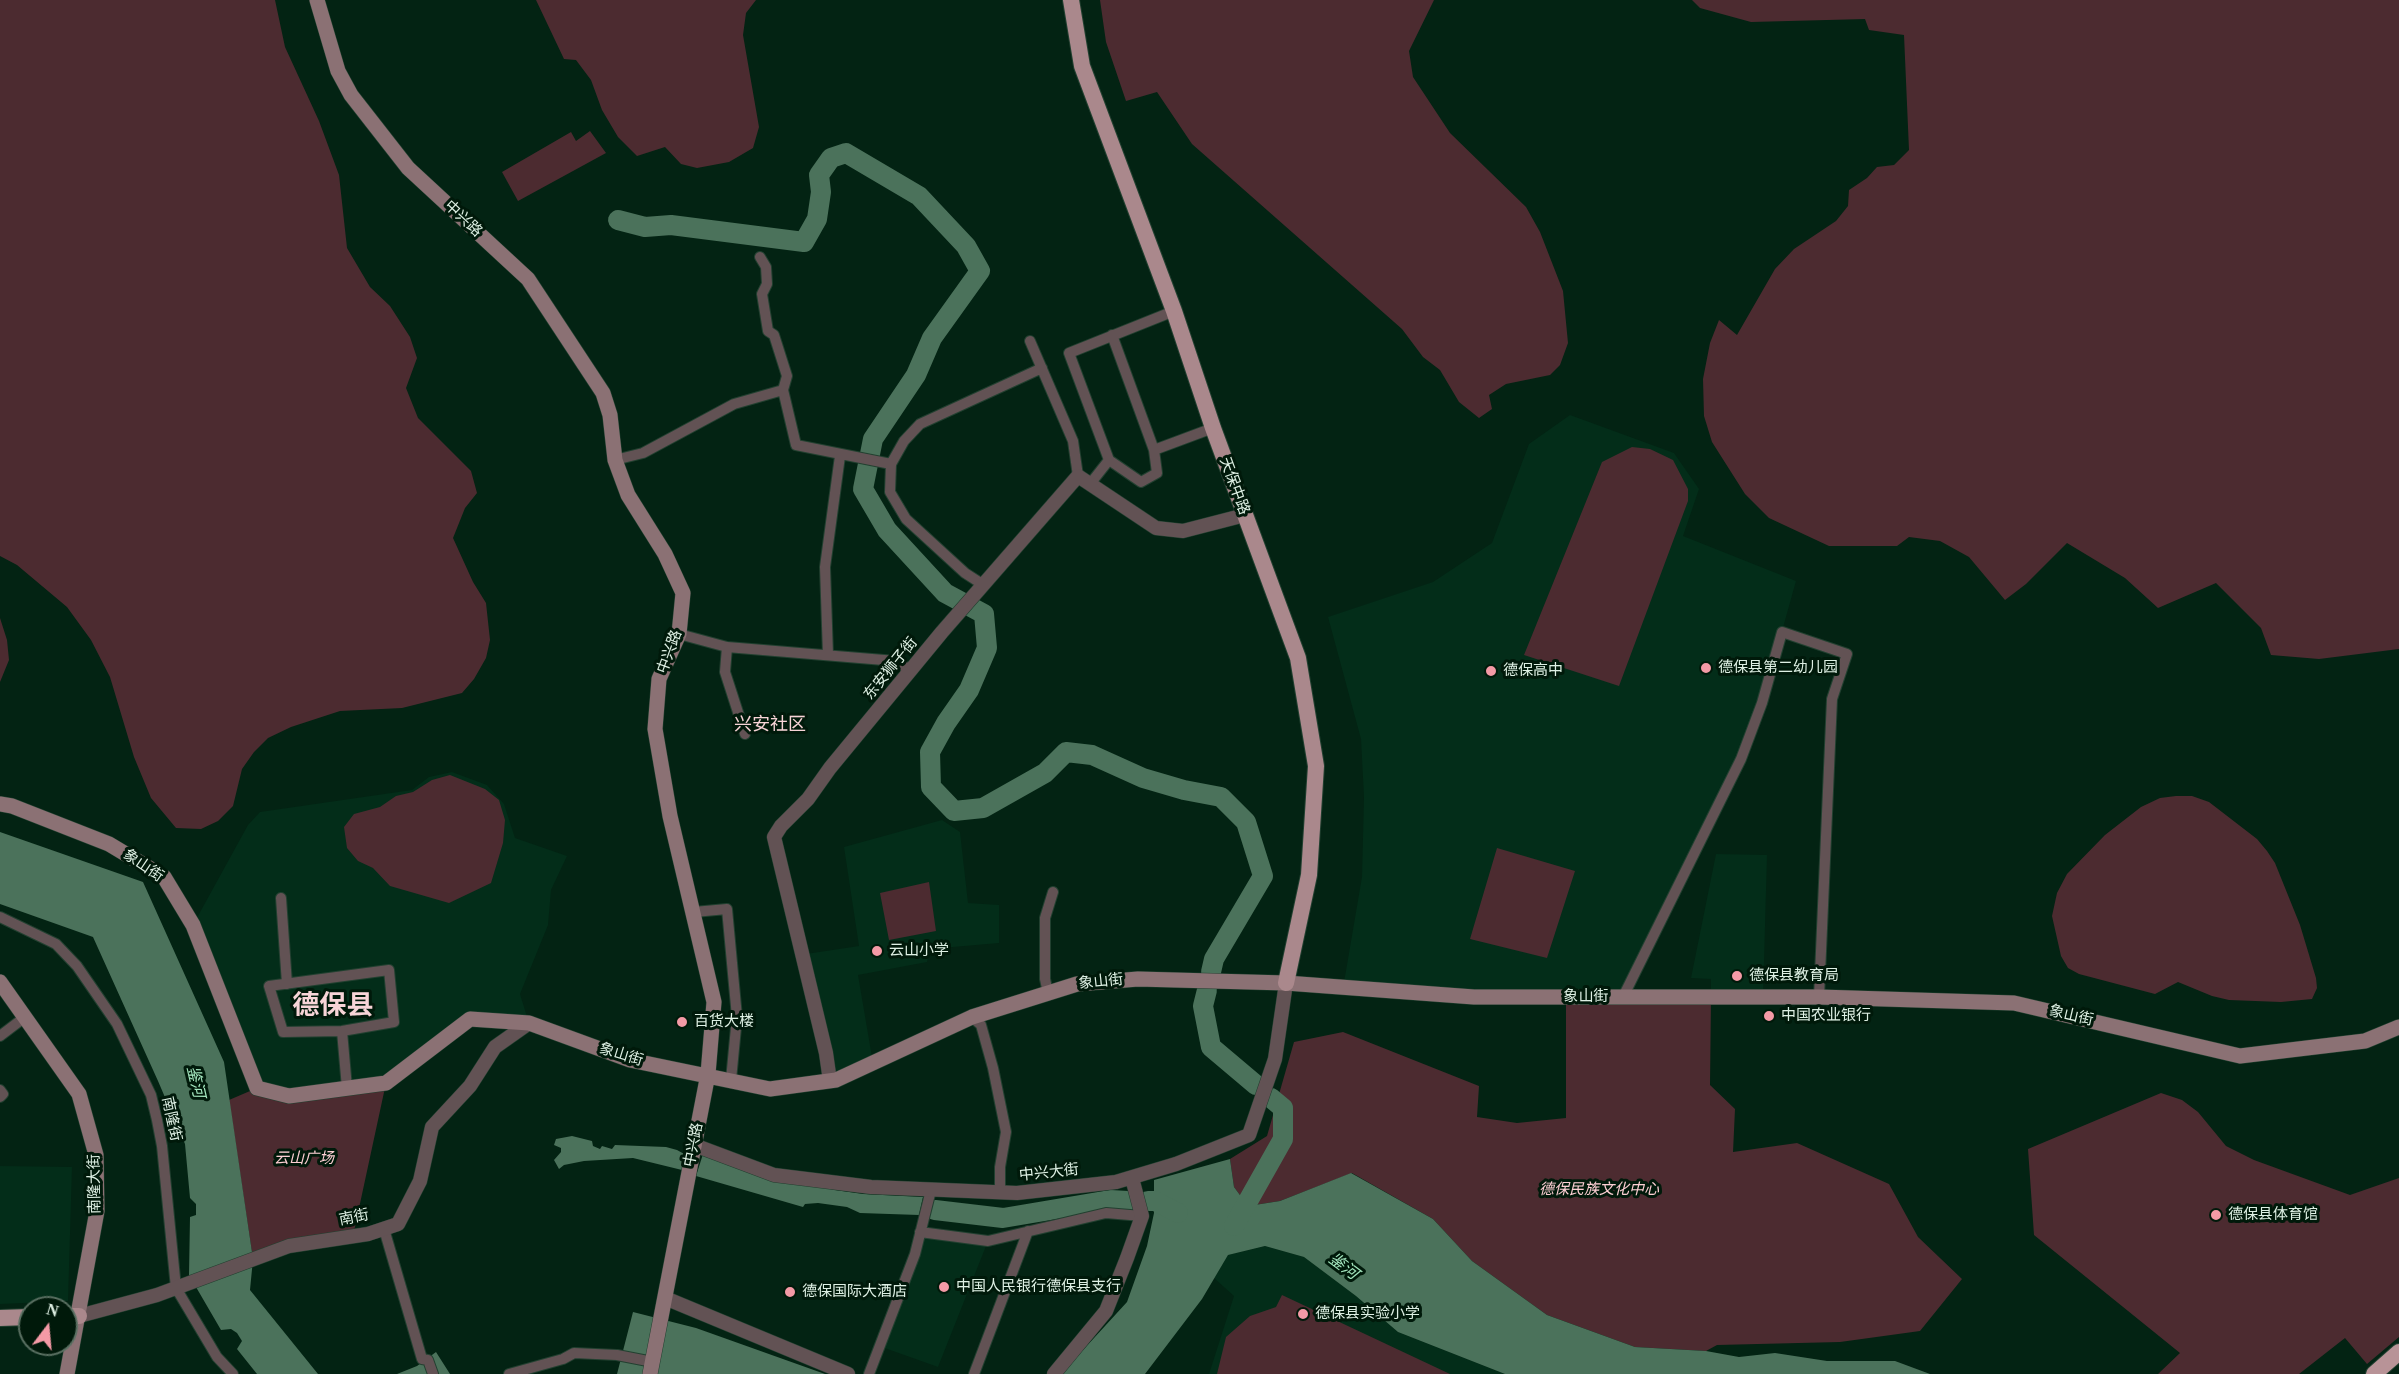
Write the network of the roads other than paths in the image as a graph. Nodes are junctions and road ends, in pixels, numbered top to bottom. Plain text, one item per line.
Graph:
1 (317, 0) edge
2 (1071, 0) edge
3 (760, 257) dead end
4 (1174, 311) junction
5 (1112, 334) junction
6 (1030, 340) dead end
7 (1042, 368) junction
8 (783, 390) junction
9 (1213, 428) junction
10 (1154, 450) junction
11 (840, 456) junction
12 (615, 460) junction
13 (1108, 460) junction
14 (891, 464) junction
15 (1084, 480) junction
16 (1245, 515) junction
17 (982, 584) junction
18 (679, 634) junction
19 (726, 647) junction
20 (828, 655) junction
21 (911, 671) junction
22 (745, 734) dead end
23 (0, 804) edge
24 (1053, 892) dead end
25 (281, 898) dead end
26 (694, 912) junction
27 (0, 917) edge
28 (0, 982) edge
29 (287, 984) junction
30 (1286, 984) junction
31 (1048, 993) junction
32 (1623, 997) junction
33 (1819, 998) junction
34 (25, 1017) junction
35 (972, 1017) junction
36 (529, 1023) junction
37 (2399, 1028) edge
38 (342, 1031) junction
39 (0, 1036) edge
40 (708, 1074) junction
41 (731, 1080) junction
42 (830, 1081) junction
43 (347, 1088) junction
44 (0, 1090) edge
45 (0, 1097) edge
46 (694, 1145) junction
47 (1132, 1178) junction
48 (931, 1190) junction
49 (1000, 1192) junction
50 (1142, 1216) junction
51 (384, 1229) junction
52 (1028, 1231) junction
53 (920, 1233) junction
54 (176, 1288) junction
55 (78, 1296) edge
56 (664, 1306) junction
57 (78, 1315) edge
58 (18, 1317) edge
59 (0, 1318) edge
60 (2399, 1352) edge
61 (69, 1356) edge
62 (652, 1368) edge
63 (67, 1374) edge
64 (233, 1374) edge
65 (433, 1374) edge
66 (509, 1374) edge
67 (848, 1374) edge
68 (869, 1374) edge
69 (974, 1374) edge
70 (1054, 1374) edge
71 (2374, 1374) edge

1 - 12 main road, 中兴路
2 - 4 main road, 天保中路
3 - 8 street
4 - 5 street
4 - 9 main road, 天保中路
5 - 10 street
5 - 13 street
6 - 7 street
7 - 14 street
7 - 15 street
8 - 11 street
8 - 12 street
9 - 10 street
9 - 16 main road, 天保中路
10 - 13 street
11 - 14 street
11 - 20 street
12 - 18 main road, 中兴路
13 - 15 street
14 - 17 street
15 - 16 street
15 - 17 street, 东安狮子街
16 - 30 main road, 天保中路
17 - 21 street, 东安狮子街
18 - 19 street
18 - 26 main road, 中兴路
19 - 20 street
19 - 22 street
20 - 21 street
21 - 42 street, 东安狮子街
23 - 43 main road, 象山街
24 - 31 street
25 - 29 street
26 - 40 main road, 中兴路
26 - 41 street
27 - 54 street, 南隆街
28 - 34 main road, 南隆大街
29 - 38 street
29 - 38 street
30 - 31 main road, 象山街
30 - 32 main road, 象山街
30 - 47 street, 中兴大街
31 - 35 main road, 象山街
32 - 33 main road, 象山街
32 - 33 street
33 - 37 main road, 象山街
34 - 39 street
34 - 55 main road, 南隆大街
35 - 42 main road, 象山街
35 - 49 street
36 - 40 main road, 象山街
36 - 43 main road, 象山街
36 - 51 street, 南街
38 - 43 street
40 - 41 main road, 象山街
40 - 46 main road, 中兴路
41 - 42 main road, 象山街
44 - 45 street
46 - 48 street, 中兴大街
46 - 56 main road, 中兴路
47 - 49 street, 中兴大街
47 - 50 street
48 - 49 street, 中兴大街
48 - 53 street
50 - 52 street
50 - 70 street
51 - 54 street, 南街
51 - 65 street
52 - 53 street
52 - 69 street
53 - 68 street
54 - 57 street, 南街
54 - 64 street, 南隆街
56 - 62 main road, 中兴路
56 - 67 street
58 - 59 main road
60 - 71 highway
61 - 63 main road, 南隆大街
62 - 66 street

